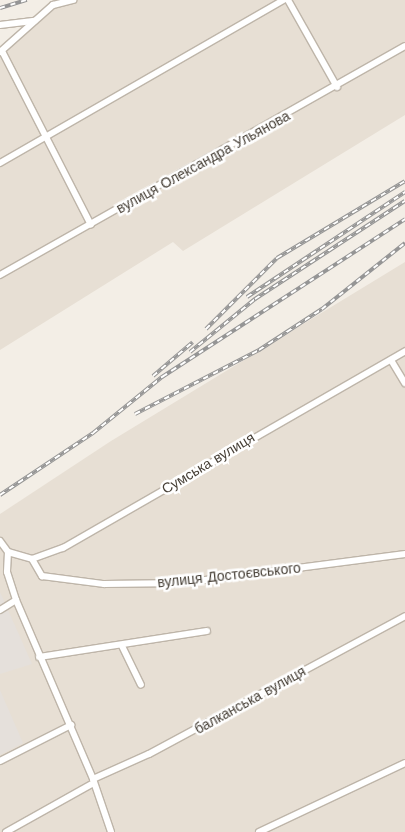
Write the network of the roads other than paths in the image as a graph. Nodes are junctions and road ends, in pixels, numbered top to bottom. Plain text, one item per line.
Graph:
1 (73, 0) edge
2 (284, 0) edge
3 (288, 0) edge
4 (36, 20) junction
5 (0, 25) edge
6 (405, 46) edge
7 (1, 52) edge
8 (336, 87) junction
9 (45, 138) junction
10 (0, 163) edge
11 (91, 225) junction
12 (0, 275) edge
13 (405, 351) edge
14 (392, 360) junction
15 (405, 383) edge
16 (0, 541) edge
17 (8, 552) junction
18 (405, 554) edge
19 (32, 560) junction
20 (16, 600) junction
21 (0, 610) edge
22 (405, 616) edge
23 (207, 631) dead end
24 (122, 646) junction
25 (39, 657) junction
26 (141, 685) dead end
27 (71, 725) junction
28 (0, 760) edge
29 (405, 763) edge
30 (93, 781) junction
31 (6, 832) edge
32 (111, 832) edge
33 (259, 832) edge

1 - 4 street
2 - 9 street
3 - 8 street
4 - 5 street
4 - 7 street
6 - 8 street, вулиця Олександра Ульянова
7 - 9 street
8 - 11 street, вулиця Олександра Ульянова
9 - 10 street
9 - 11 street
11 - 12 street, вулиця Олександра Ульянова
13 - 14 street, Сумська вулиця
14 - 15 street
14 - 19 street, Сумська вулиця
16 - 17 street
17 - 19 street
17 - 20 street
18 - 19 street, вулиця Достоєвського
20 - 21 street
20 - 25 street
22 - 30 street, балканська вулиця
23 - 24 street
24 - 25 street
24 - 26 street
25 - 27 street
27 - 28 street
27 - 30 street
29 - 33 street
30 - 31 street, балканська вулиця
30 - 32 street

